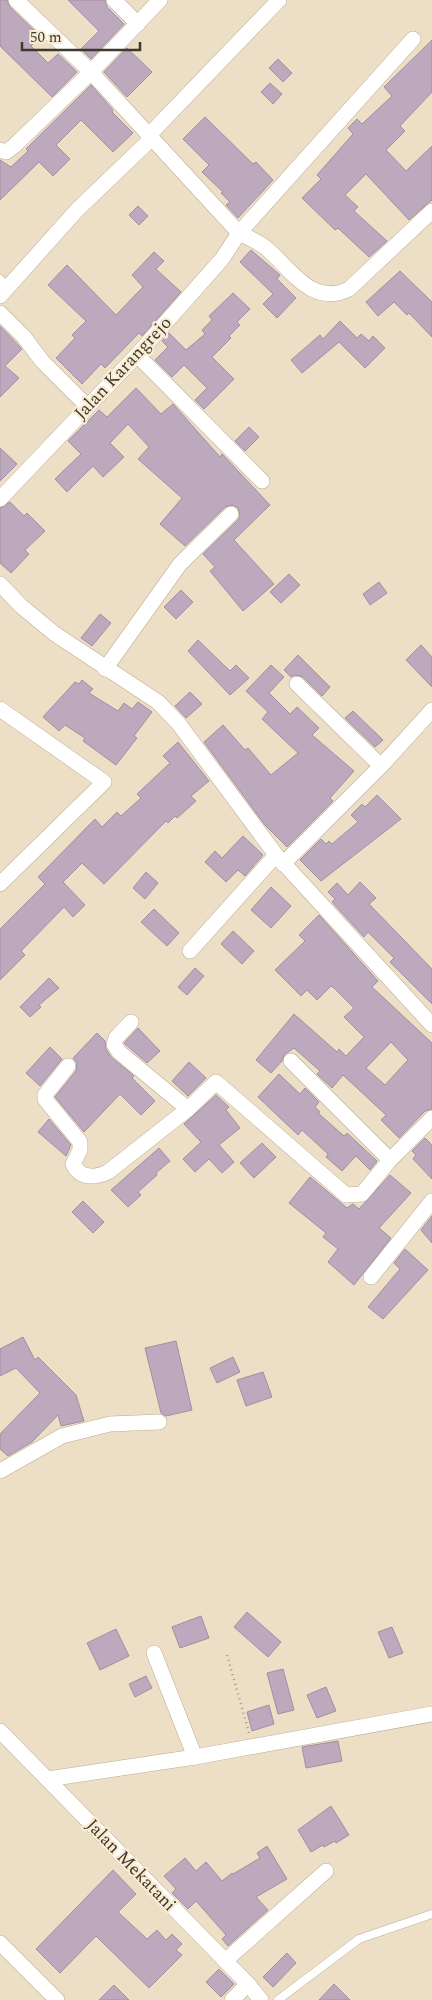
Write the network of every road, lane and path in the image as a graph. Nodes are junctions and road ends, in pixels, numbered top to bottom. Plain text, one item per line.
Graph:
1 (16, 0) edge
2 (114, 0) edge
3 (160, 0) edge
4 (279, 0) edge
5 (138, 24) junction
6 (413, 39) dead end
7 (91, 72) junction
8 (150, 137) junction
9 (0, 150) edge
10 (432, 211) edge
11 (239, 233) junction
12 (3, 287) edge
13 (0, 313) edge
14 (137, 356) junction
15 (87, 406) junction
16 (262, 481) dead end
17 (0, 499) edge
18 (231, 514) dead end
19 (0, 584) edge
20 (105, 669) junction
21 (297, 684) dead end
22 (0, 709) edge
23 (432, 710) edge
24 (381, 766) junction
25 (279, 859) junction
26 (0, 884) edge
27 (190, 951) dead end
28 (131, 1022) dead end
29 (432, 1026) edge
30 (291, 1061) dead end
31 (68, 1066) dead end
32 (188, 1109) junction
33 (432, 1118) edge
34 (390, 1160) junction
35 (432, 1201) edge
36 (371, 1277) dead end
37 (159, 1422) dead end
38 (0, 1471) edge
39 (154, 1653) dead end
40 (227, 1655) dead end
41 (432, 1714) edge
42 (0, 1731) edge
43 (253, 1747) junction
44 (195, 1757) junction
45 (48, 1780) junction
46 (326, 1872) dead end
47 (432, 1914) edge
48 (0, 1944) edge
49 (225, 1961) junction
50 (248, 1984) junction
51 (57, 2000) edge
52 (232, 2000) edge
53 (261, 2000) edge
54 (278, 2000) edge

1 - 7 street
2 - 5 street
3 - 5 street
4 - 8 street
5 - 7 street
6 - 11 street, Jalan Karangrejo
7 - 8 street
7 - 9 street
8 - 11 street
8 - 12 street
10 - 11 street
11 - 14 street, Jalan Karangrejo
13 - 15 street
14 - 15 street, Jalan Karangrejo
14 - 16 street
15 - 17 street, Jalan Karangrejo
18 - 20 street
19 - 20 street
20 - 25 street
21 - 24 street
22 - 26 street
23 - 24 street
24 - 25 street
25 - 27 street
25 - 29 street
28 - 32 street
30 - 34 street
31 - 32 street
32 - 34 street
33 - 34 street
35 - 36 street
37 - 38 street
39 - 44 street
40 - 43 path
41 - 43 street
42 - 45 street, Jalan Mekatani
43 - 44 street
44 - 45 street
45 - 49 street, Jalan Mekatani
46 - 49 street
47 - 54 lane
48 - 51 street
49 - 50 street, Jalan Mekatani
50 - 52 street
50 - 53 street, Jalan Mekatani

